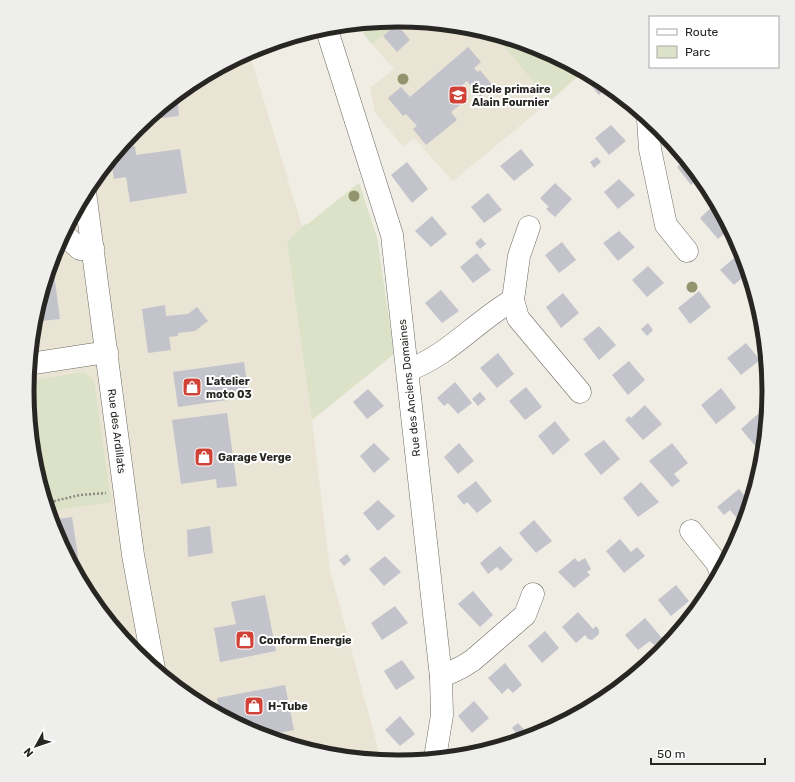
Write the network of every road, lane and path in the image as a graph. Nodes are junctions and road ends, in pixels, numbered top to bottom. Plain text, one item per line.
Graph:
1 (327, 34) edge
2 (649, 128) edge
3 (86, 202) edge
4 (529, 228) dead end
5 (67, 238) edge
6 (93, 248) junction
7 (687, 251) dead end
8 (512, 300) junction
9 (107, 352) junction
10 (34, 363) edge
11 (408, 370) junction
12 (580, 392) dead end
13 (124, 492) junction
14 (51, 502) edge
15 (691, 531) dead end
16 (718, 564) edge
17 (533, 594) dead end
18 (153, 661) edge
19 (441, 677) junction
20 (436, 753) edge

1 - 11 street, Rue des Anciens Domaines
2 - 7 street
3 - 6 street, Rue des Ardillats
4 - 8 street
5 - 6 street
6 - 9 street, Rue des Ardillats
8 - 11 street
8 - 12 street
9 - 10 street
9 - 13 street, Rue des Ardillats
11 - 19 street, Rue des Anciens Domaines
13 - 14 path
13 - 18 street, Rue des Ardillats
15 - 16 street
17 - 19 street
19 - 20 street, Rue des Anciens Domaines

